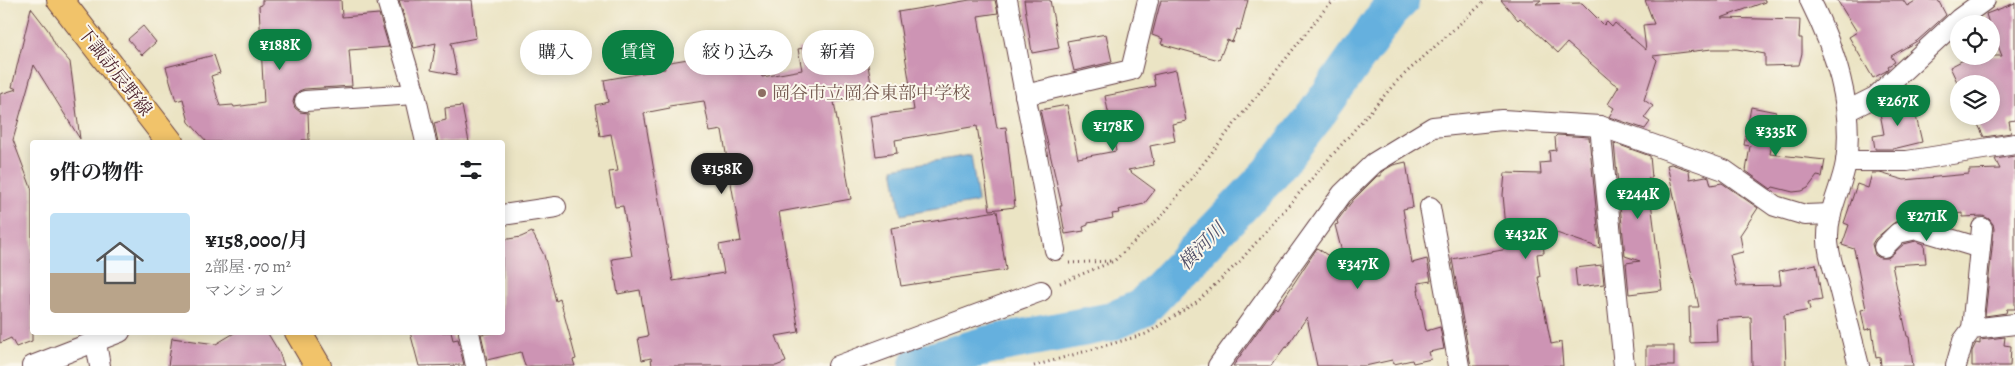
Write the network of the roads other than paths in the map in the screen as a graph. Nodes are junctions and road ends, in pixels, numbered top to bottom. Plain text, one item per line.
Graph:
1 (60, 0) edge
2 (387, 0) edge
3 (1007, 0) edge
4 (1148, 0) edge
5 (1810, 0) edge
6 (1985, 0) edge
7 (415, 94) junction
8 (1025, 95) junction
9 (305, 101) dead end
10 (1847, 111) junction
11 (1600, 126) junction
12 (168, 140) edge
13 (426, 140) edge
14 (2015, 144) edge
15 (1846, 160) junction
16 (556, 207) dead end
17 (1430, 207) dead end
18 (1831, 214) junction
19 (505, 215) edge
20 (1982, 228) dead end
21 (1884, 247) dead end
22 (1980, 248) junction
23 (1055, 250) road end
24 (1041, 291) road end
25 (2015, 324) edge
26 (1972, 329) junction
27 (113, 335) edge
28 (300, 335) edge
29 (470, 335) edge
30 (96, 343) junction
31 (32, 366) edge
32 (100, 366) edge
33 (318, 366) edge
34 (476, 366) edge
35 (838, 366) edge
36 (1218, 366) edge
37 (1459, 366) edge
38 (1624, 366) edge
39 (1859, 366) edge
40 (1956, 366) edge

1 - 12 main road, 下諏訪辰野線
2 - 7 street
3 - 8 street
4 - 8 street
5 - 10 street
6 - 10 street
7 - 9 street
7 - 13 street
8 - 23 street
10 - 15 street
11 - 18 street
11 - 36 street
11 - 38 street
14 - 15 street
15 - 18 street
16 - 19 street
17 - 37 street
18 - 39 street
20 - 22 street
21 - 22 street
22 - 26 street
24 - 35 street
25 - 26 street
26 - 40 street
27 - 30 street
28 - 33 main road
29 - 34 street
30 - 31 street
30 - 32 street

